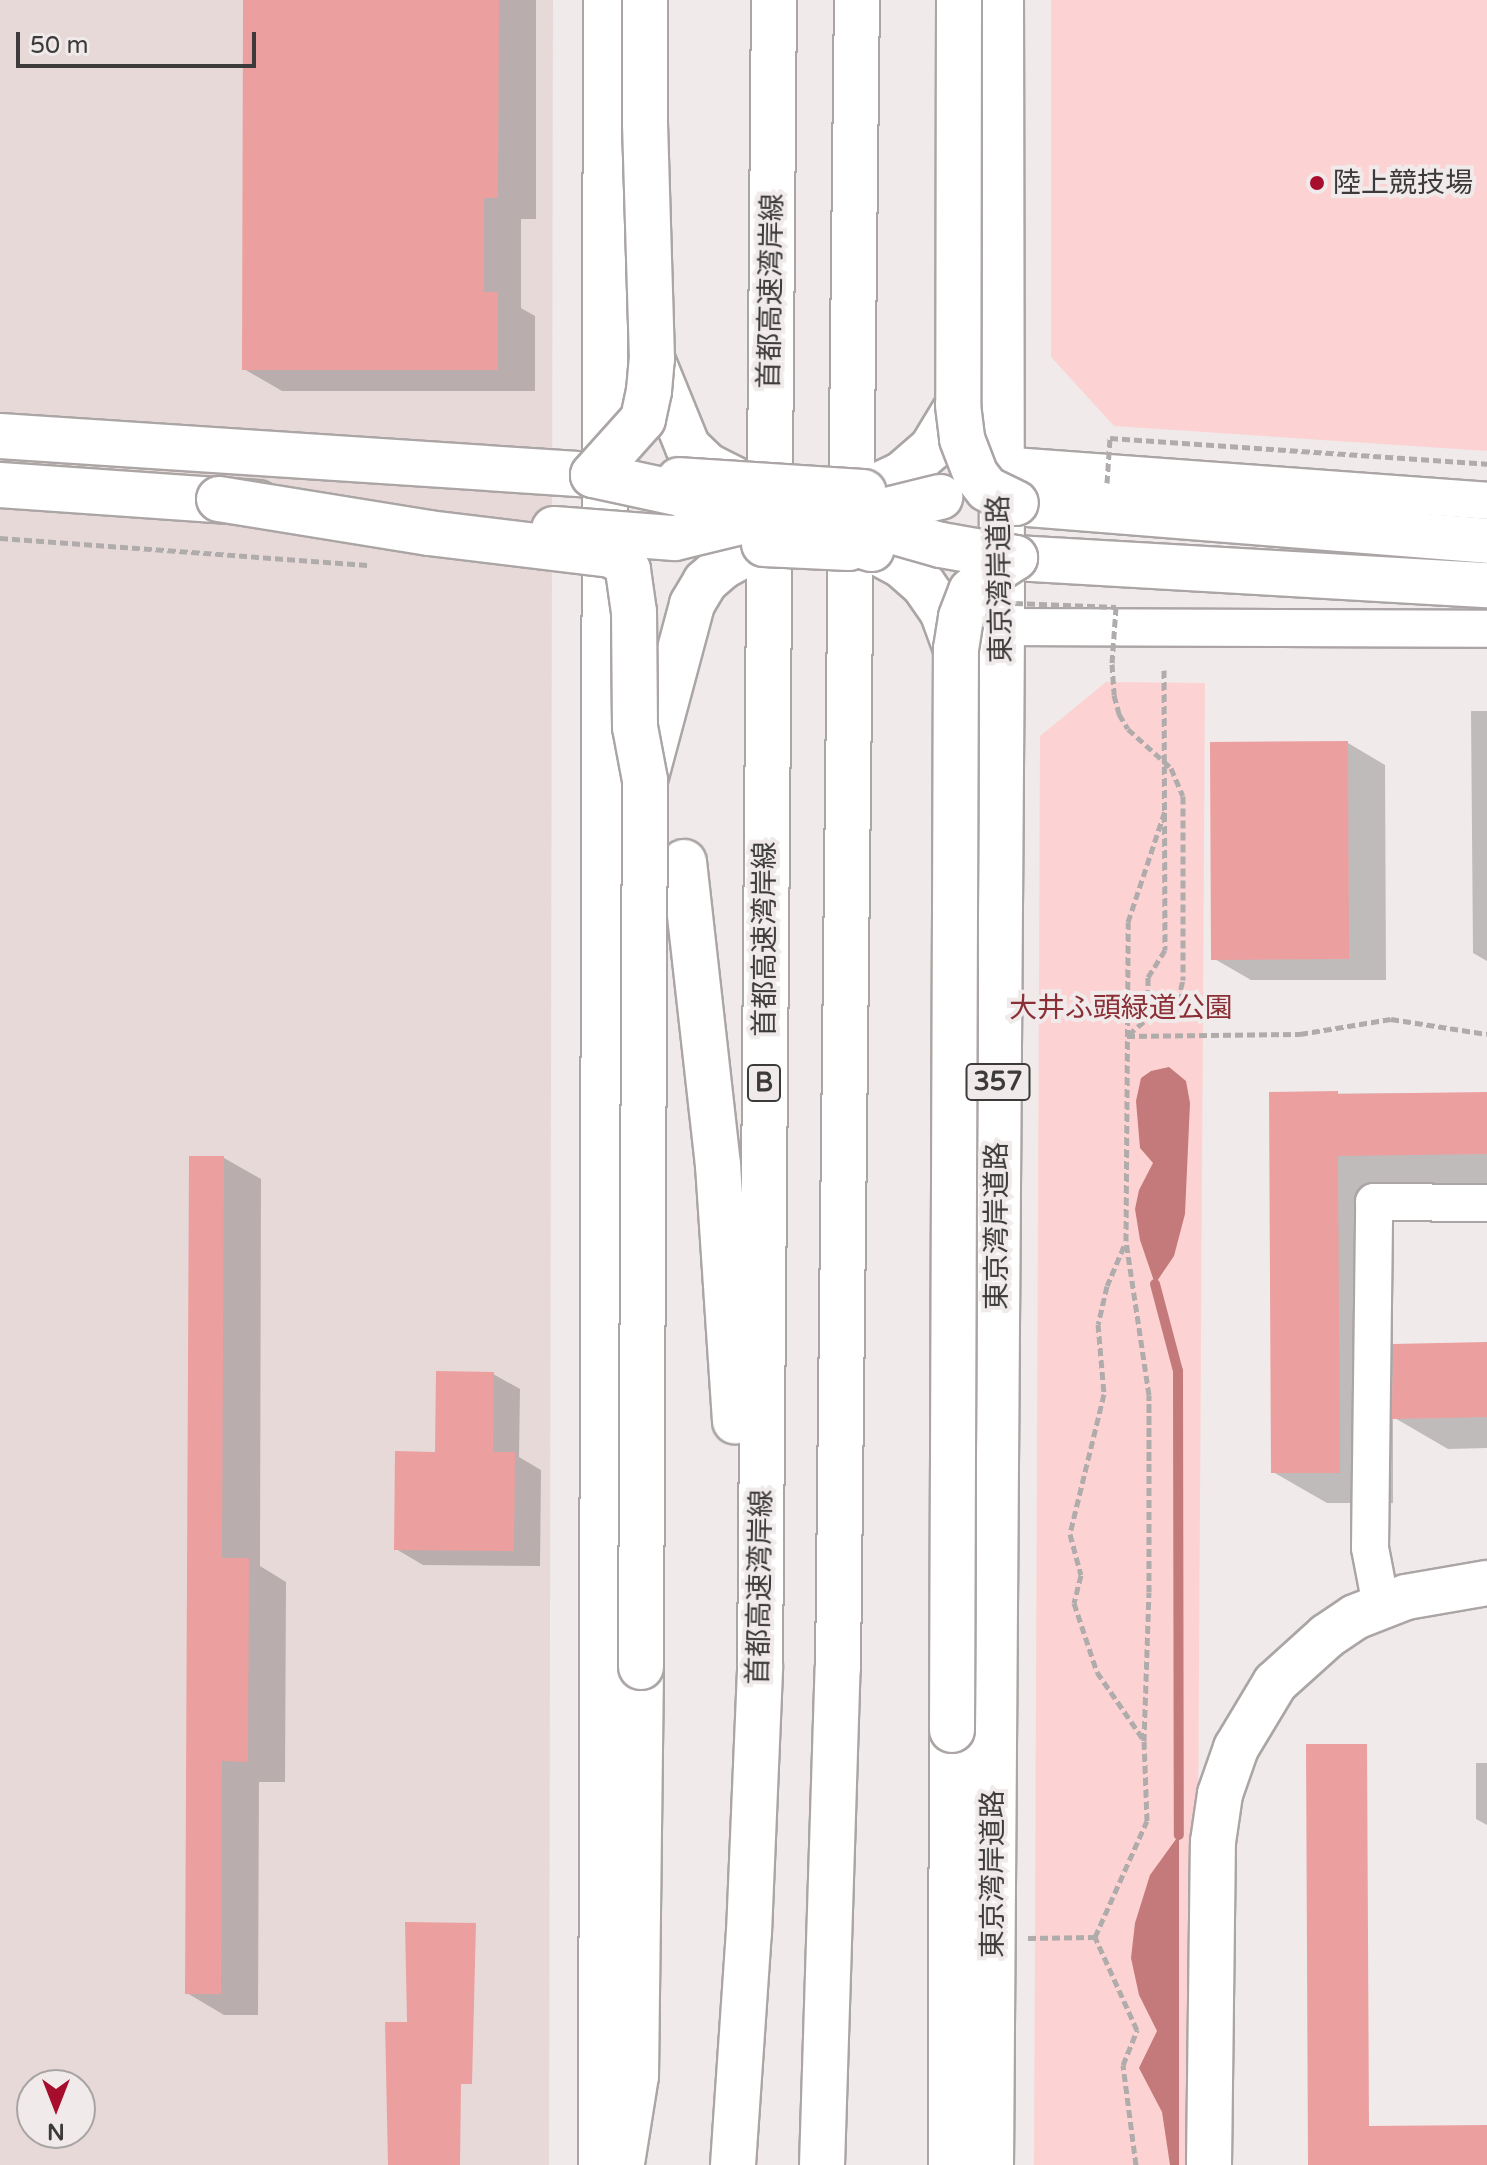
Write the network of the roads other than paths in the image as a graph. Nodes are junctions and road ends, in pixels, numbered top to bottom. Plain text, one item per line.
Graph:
1 (606, 0) edge
2 (645, 0) edge
3 (774, 0) edge
4 (857, 0) edge
5 (880, 0) edge
6 (959, 0) edge
7 (1001, 0) edge
8 (854, 299) junction
9 (652, 359) junction
10 (958, 405) junction
11 (0, 436) edge
12 (593, 475) junction
13 (1008, 484) junction
14 (0, 485) edge
15 (219, 499) junction
16 (1487, 501) edge
17 (810, 517) junction
18 (1487, 541) edge
19 (1015, 558) junction
20 (1487, 585) edge
21 (1006, 615) junction
22 (1487, 629) edge
23 (956, 649) junction
24 (645, 780) junction
25 (684, 862) dead end
26 (1487, 1203) edge
27 (1487, 1583) edge
28 (1381, 1605) junction
29 (760, 1665) junction
30 (952, 1730) junction
31 (992, 1976) junction
32 (828, 2057) junction
33 (601, 2165) edge
34 (621, 2165) edge
35 (733, 2165) edge
36 (822, 2165) edge
37 (829, 2165) edge
38 (951, 2165) edge
39 (991, 2165) edge
40 (1209, 2165) edge

1 - 33 main road
2 - 9 main road, bridge
3 - 29 main road, 首都高速湾岸線 / B
4 - 8 main road
5 - 8 main road
6 - 10 main road, bridge
7 - 13 main road, 東京湾岸道路 / 357
8 - 32 main road
9 - 12 main road, bridge
9 - 17 main road, bridge
10 - 13 main road, bridge
10 - 17 main road
11 - 12 main road
12 - 17 main road, bridge
13 - 16 street
13 - 17 main road, bridge
13 - 18 main road
13 - 21 main road, 東京湾岸道路 / 357
14 - 15 main road
15 - 17 main road, bridge
15 - 24 main road, bridge
17 - 19 main road, bridge
17 - 23 main road
17 - 24 main road
19 - 20 main road
19 - 23 main road, bridge
21 - 22 street
21 - 31 main road, 東京湾岸道路 / 357
23 - 30 main road, bridge
24 - 34 main road, bridge
25 - 29 main road
26 - 28 street
27 - 28 main road
28 - 40 main road
29 - 35 main road, 首都高速湾岸線 / B
30 - 31 main road
30 - 38 main road
31 - 39 main road, 東京湾岸道路 / 357
32 - 36 main road
32 - 37 main road

